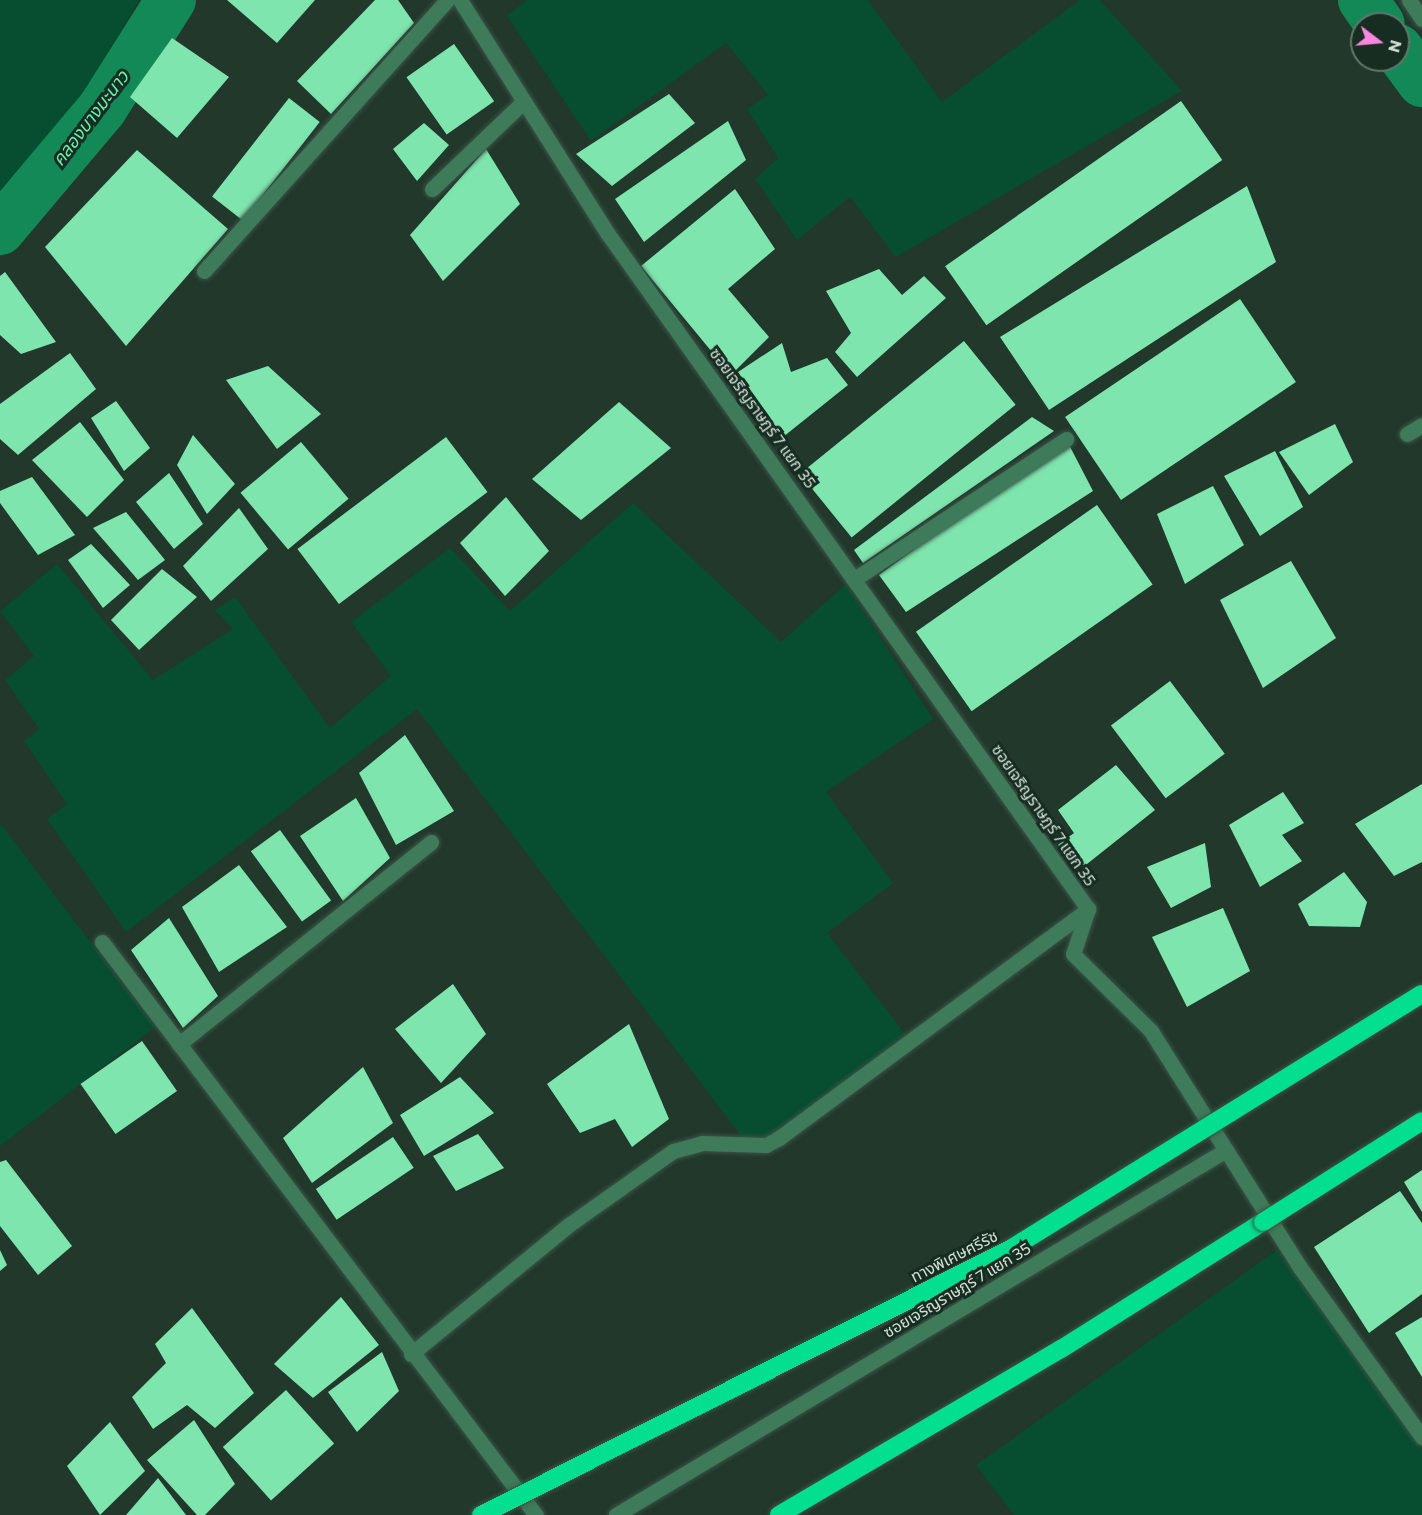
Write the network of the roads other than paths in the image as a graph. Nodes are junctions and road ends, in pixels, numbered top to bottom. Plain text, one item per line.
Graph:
1 (447, 0) edge
2 (460, 0) edge
3 (1409, 0) edge
4 (1422, 19) edge
5 (524, 101) junction
6 (432, 189) dead end
7 (204, 271) dead end
8 (1422, 425) edge
9 (1407, 434) dead end
10 (1066, 439) dead end
11 (856, 578) junction
12 (431, 842) dead end
13 (1088, 909) junction
14 (102, 942) dead end
15 (1422, 994) edge
16 (179, 1044) junction
17 (1422, 1121) edge
18 (1226, 1150) junction
19 (411, 1354) junction
20 (1422, 1437) edge
21 (482, 1515) edge
22 (536, 1515) edge
23 (616, 1515) edge
24 (778, 1515) edge

1 - 7 street
2 - 5 street, ซอยเจริญราษฎร์ 7 แยก 35
3 - 4 street
5 - 6 street
5 - 11 street, ซอยเจริญราษฎร์ 7 แยก 35
8 - 9 street
10 - 11 street
11 - 13 street, ซอยเจริญราษฎร์ 7 แยก 35
12 - 16 street
13 - 18 street, ซอยเจริญราษฎร์ 7 แยก 35
13 - 19 street
14 - 16 street
15 - 21 highway, ทางพิเศษศรีรัช, bridge
16 - 19 street
17 - 24 highway, bridge
18 - 20 street
18 - 23 street, ซอยเจริญราษฎร์ 7 แยก 35
19 - 22 street

